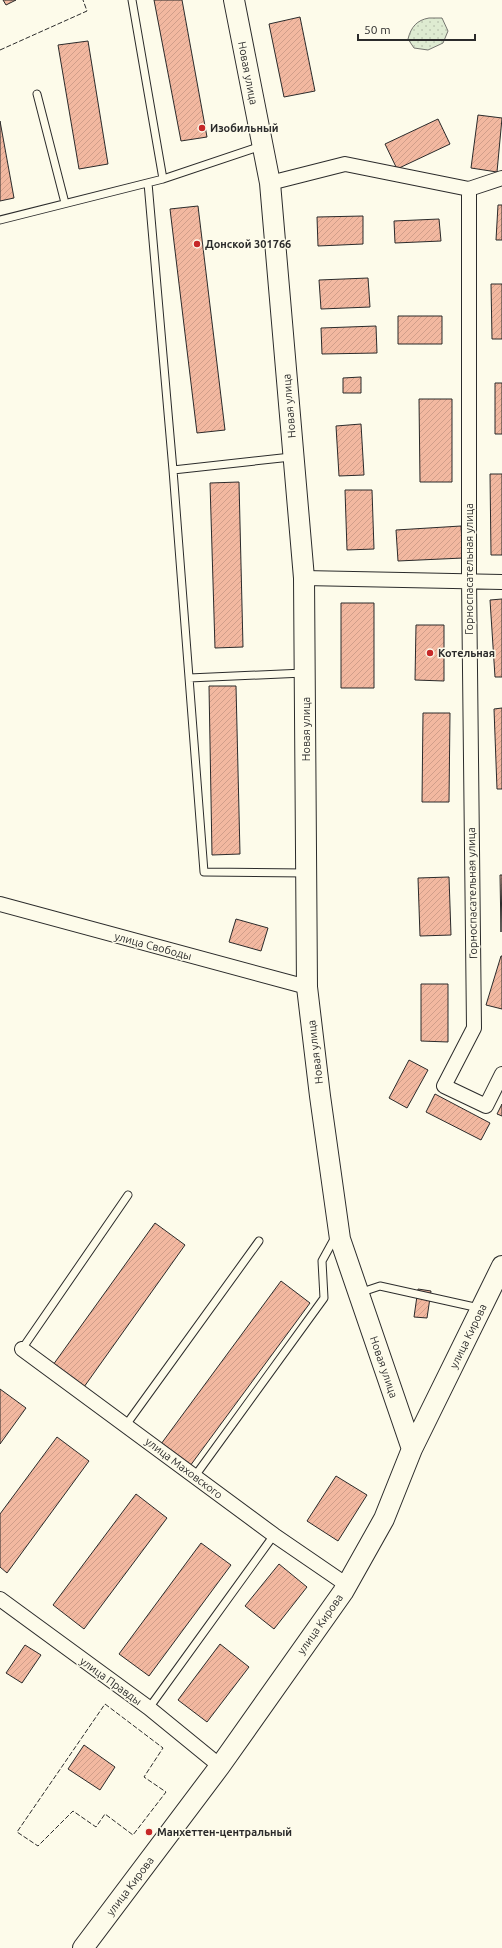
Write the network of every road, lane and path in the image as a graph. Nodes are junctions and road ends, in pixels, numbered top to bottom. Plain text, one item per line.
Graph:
1 (132, 0) edge
2 (234, 0) edge
3 (37, 94) dead end
4 (261, 146) junction
5 (502, 178) edge
6 (163, 179) junction
7 (148, 183) junction
8 (270, 183) junction
9 (469, 189) junction
10 (65, 203) junction
11 (0, 220) edge
12 (294, 456) junction
13 (173, 470) junction
14 (304, 578) junction
15 (469, 580) junction
16 (502, 582) edge
17 (306, 673) junction
18 (189, 678) junction
19 (307, 873) junction
20 (0, 904) edge
21 (307, 987) junction
22 (502, 1074) edge
23 (128, 1195) dead end
24 (259, 1240) dead end
25 (340, 1240) junction
26 (502, 1266) edge
27 (359, 1294) junction
28 (481, 1309) junction
29 (22, 1349) joint
30 (126, 1425) junction
31 (412, 1449) junction
32 (194, 1476) junction
33 (274, 1535) junction
34 (347, 1585) junction
35 (0, 1599) edge
36 (149, 1708) junction
37 (220, 1766) junction
38 (83, 1948) edge

1 - 6 lane
2 - 4 main road, Новая улица
3 - 10 lane
4 - 6 lane
4 - 8 main road, Новая улица
5 - 9 street
6 - 7 lane
7 - 10 lane
7 - 13 lane
8 - 9 street
8 - 12 main road, Новая улица
9 - 15 street, Горноспасательная улица
10 - 11 lane
12 - 13 lane
12 - 14 main road, Новая улица
13 - 18 lane
14 - 15 street
14 - 17 main road, Новая улица
15 - 16 street
15 - 22 street, Горноспасательная улица
17 - 18 lane
17 - 19 main road, Новая улица
18 - 19 lane
19 - 21 main road, Новая улица
20 - 21 street, улица Свободы
21 - 25 main road, Новая улица
23 - 29 lane
24 - 30 lane
25 - 27 main road, Новая улица
25 - 32 lane
26 - 28 main road, улица Кирова
27 - 28 lane
27 - 31 main road, Новая улица
28 - 31 main road, улица Кирова
29 - 30 street, улица Маховского
30 - 32 street, улица Маховского
31 - 34 main road, улица Кирова
32 - 33 street, улица Маховского
33 - 34 street, улица Маховского
33 - 36 lane
34 - 37 main road, улица Кирова
35 - 36 street, улица Правды
36 - 37 street, улица Правды
37 - 38 main road, улица Кирова

